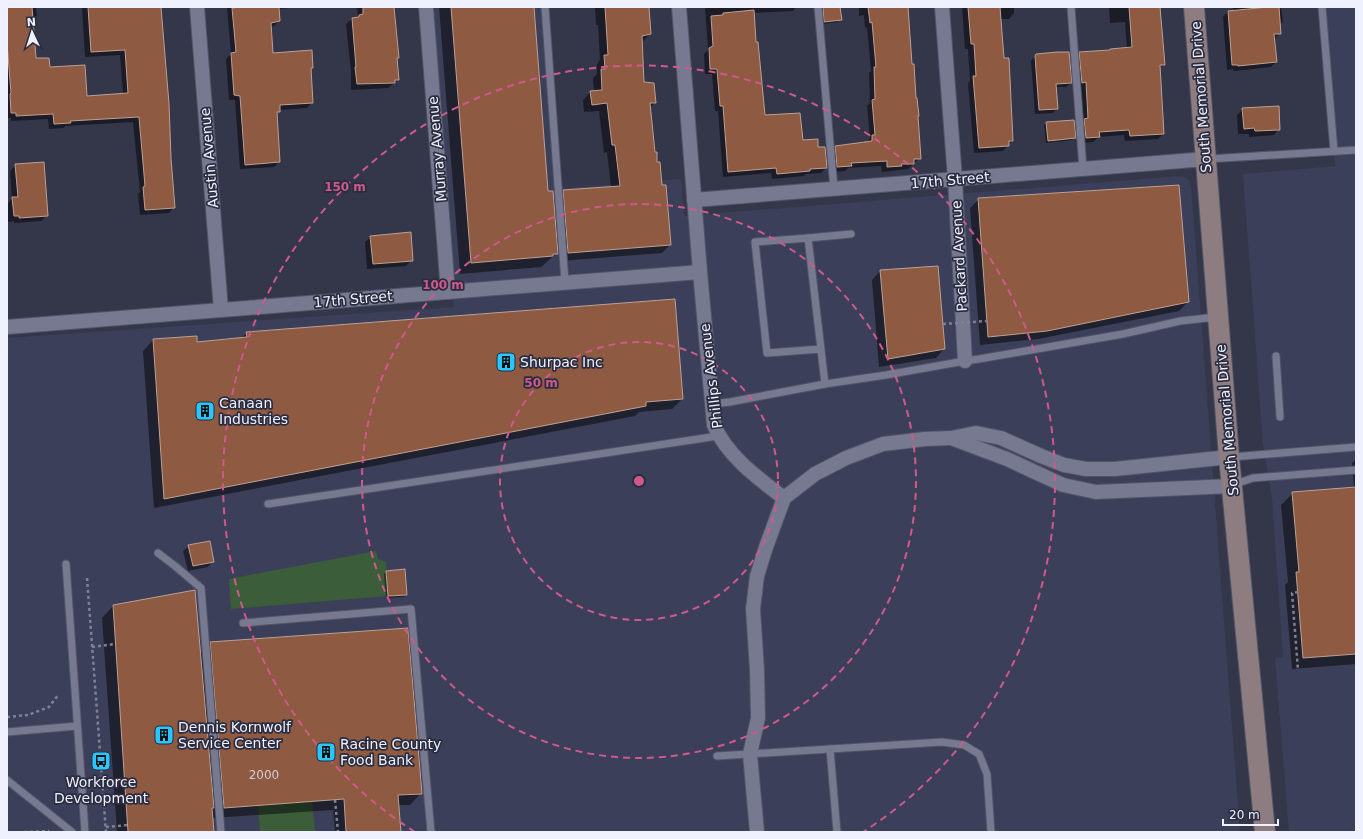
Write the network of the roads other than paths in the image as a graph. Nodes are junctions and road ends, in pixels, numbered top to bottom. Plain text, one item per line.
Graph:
1 (197, 7) edge
2 (426, 7) edge
3 (545, 7) edge
4 (679, 7) edge
5 (818, 7) edge
6 (942, 7) edge
7 (1072, 7) edge
8 (1194, 7) edge
9 (1322, 7) edge
10 (1356, 150) edge
11 (1334, 151) junction
12 (1206, 159) junction
13 (1083, 169) junction
14 (955, 179) junction
15 (834, 189) junction
16 (694, 200) junction
17 (851, 234) dead end
18 (808, 238) junction
19 (700, 272) junction
20 (565, 282) junction
21 (448, 292) junction
22 (221, 310) junction
23 (1218, 317) junction
24 (7, 327) edge
25 (820, 349) junction
26 (1276, 356) dead end
27 (965, 361) junction
28 (825, 384) junction
29 (712, 404) junction
30 (1280, 417) dead end
31 (718, 436) junction
32 (951, 438) junction
33 (1356, 447) edge
34 (1229, 457) junction
35 (1356, 470) edge
36 (1232, 486) junction
37 (784, 498) junction
38 (268, 504) dead end
39 (158, 553) dead end
40 (66, 564) dead end
41 (243, 623) dead end
42 (77, 726) junction
43 (7, 732) edge
44 (830, 749) junction
45 (750, 754) junction
46 (717, 756) dead end
47 (7, 780) edge
48 (72, 832) edge
49 (85, 832) edge
50 (221, 832) edge
51 (431, 832) edge
52 (757, 832) edge
53 (837, 832) edge
54 (991, 832) edge
55 (1265, 832) edge

1 - 22 street, Austin Avenue
2 - 21 street, Murray Avenue
3 - 20 lane
4 - 16 street, Phillips Avenue
5 - 15 lane
6 - 14 street, Packard Avenue
7 - 13 lane
8 - 12 main road, South Memorial Drive
9 - 11 lane
10 - 11 lane
11 - 12 lane
12 - 13 street, 17th Street
12 - 23 main road, South Memorial Drive
13 - 14 street, 17th Street
14 - 15 street, 17th Street
14 - 27 street, Packard Avenue
15 - 16 street, 17th Street
16 - 19 street, Phillips Avenue
17 - 18 lane
18 - 25 lane
18 - 25 lane
19 - 20 street, 17th Street
19 - 29 street, Phillips Avenue
20 - 21 street, 17th Street
21 - 22 street, 17th Street
22 - 24 street, 17th Street
23 - 27 lane
23 - 34 main road, South Memorial Drive
25 - 28 lane
26 - 30 lane
27 - 28 lane
28 - 29 lane
29 - 31 street, Phillips Avenue
31 - 37 street, Phillips Avenue
31 - 38 lane
32 - 34 street
32 - 36 street
32 - 37 street
33 - 34 lane
34 - 36 main road, South Memorial Drive
35 - 36 lane
36 - 55 main road, South Memorial Drive
37 - 45 street
39 - 50 lane
40 - 42 lane
41 - 51 lane
42 - 43 lane
42 - 49 lane
44 - 45 lane
44 - 53 lane
44 - 54 lane
45 - 46 lane
45 - 52 street
47 - 48 lane

